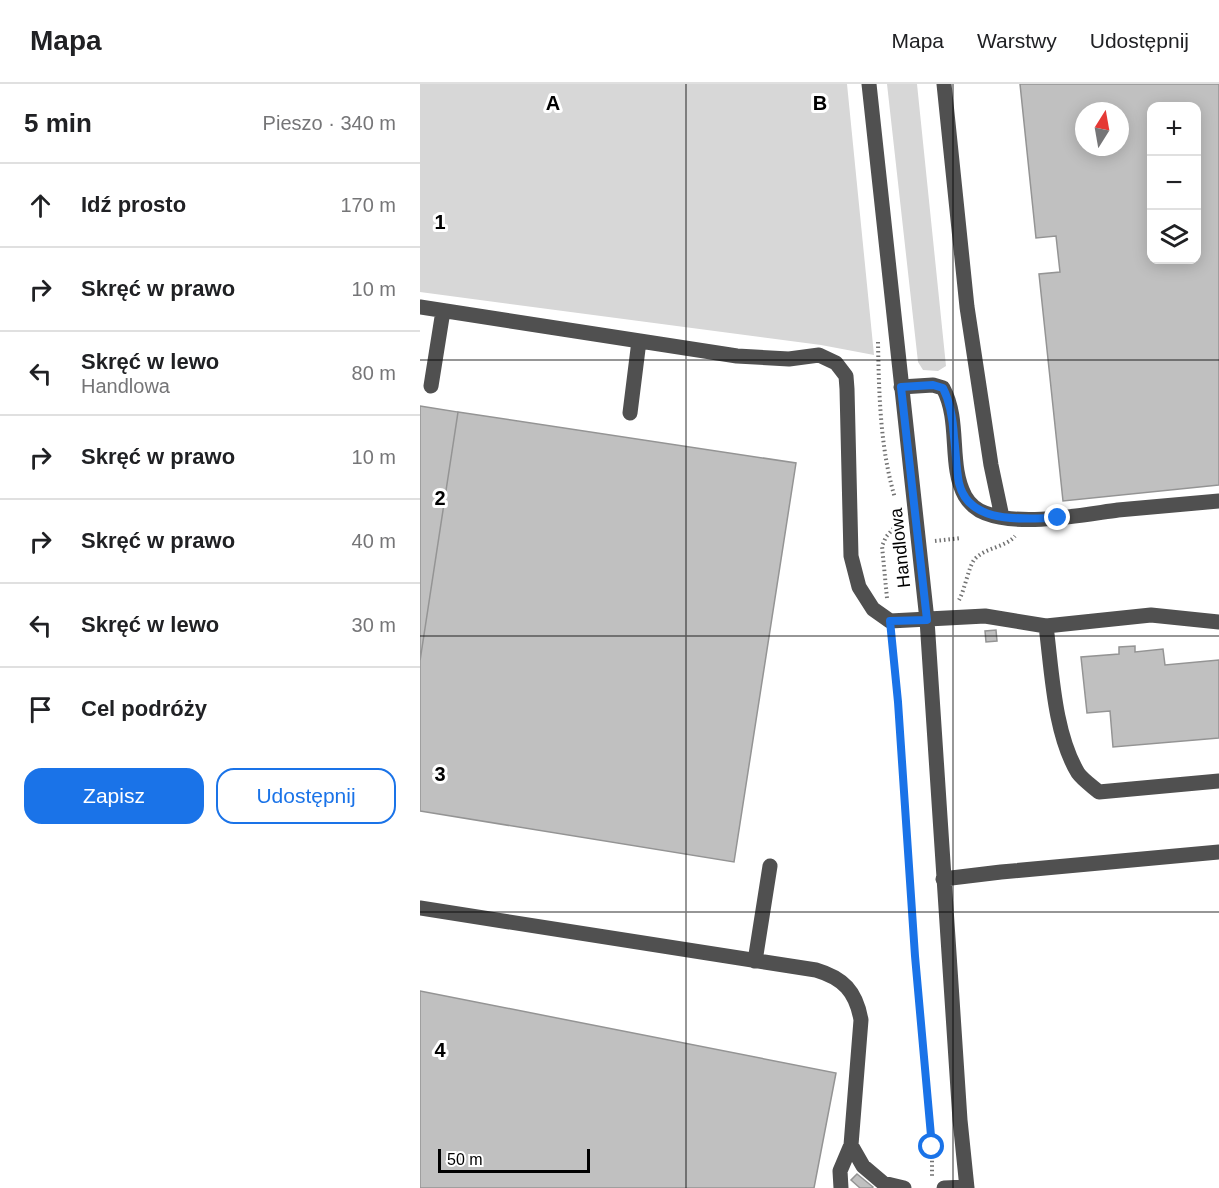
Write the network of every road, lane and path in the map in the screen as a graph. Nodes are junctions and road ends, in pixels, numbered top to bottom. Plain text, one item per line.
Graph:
1 (868, 84) edge
2 (944, 84) edge
3 (420, 308) edge
4 (443, 311) junction
5 (639, 341) junction
6 (879, 359) dead end
7 (431, 386) dead end
8 (901, 387) junction
9 (630, 413) dead end
10 (895, 500) dead end
11 (1219, 501) edge
12 (899, 513) dead end
13 (1002, 517) junction
14 (1018, 532) dead end
15 (961, 538) dead end
16 (934, 542) dead end
17 (958, 601) dead end
18 (927, 620) junction
19 (890, 621) junction
20 (1219, 622) edge
21 (1046, 626) junction
22 (1219, 781) edge
23 (1219, 852) edge
24 (770, 866) dead end
25 (943, 879) junction
26 (420, 908) edge
27 (755, 961) junction
28 (850, 1145) junction
29 (967, 1187) edge
30 (841, 1188) edge
31 (904, 1188) edge
32 (933, 1188) edge
33 (944, 1188) edge

1 - 8 street, Handlowa
2 - 13 street
3 - 4 street
4 - 5 street
4 - 7 street
5 - 9 street
5 - 19 street
6 - 10 path
8 - 13 street
8 - 18 street, Handlowa
11 - 13 street
12 - 19 path
14 - 17 path
15 - 16 path
18 - 19 street
18 - 21 street
18 - 25 street, Handlowa
19 - 32 path
20 - 21 street
21 - 22 street
23 - 25 street
24 - 27 street
25 - 29 street, Handlowa
26 - 27 street
27 - 28 street
28 - 30 street
28 - 31 street
29 - 33 street

